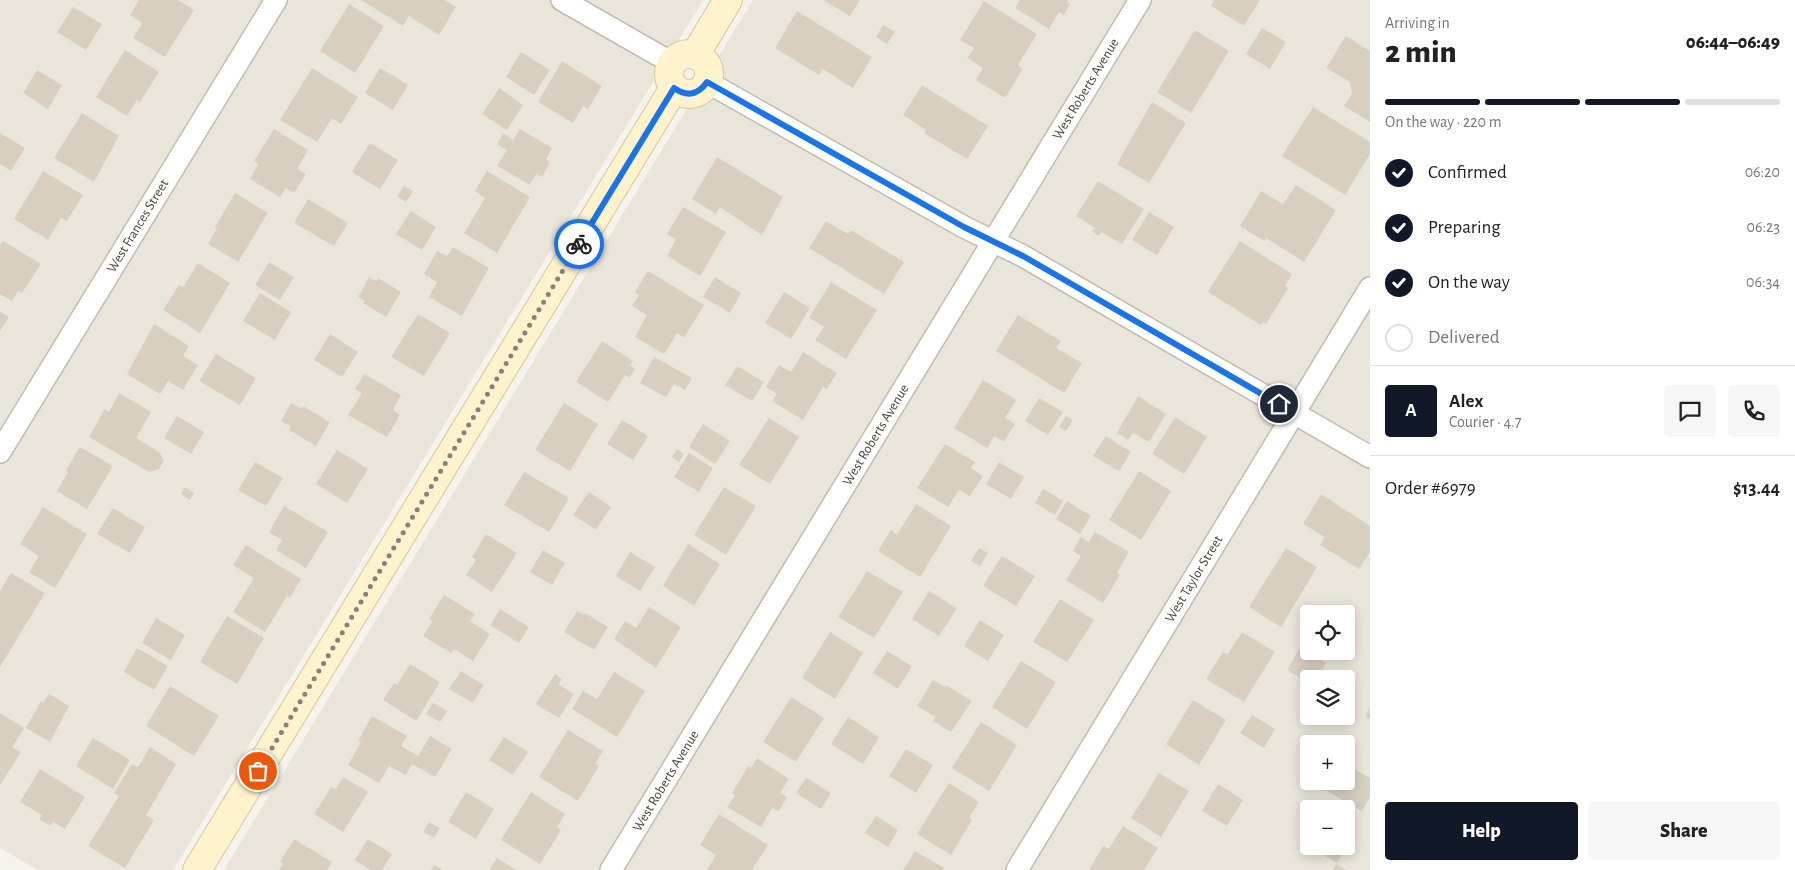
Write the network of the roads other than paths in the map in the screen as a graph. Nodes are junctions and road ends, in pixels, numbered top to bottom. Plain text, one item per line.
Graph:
1 (276, 0) edge
2 (562, 0) edge
3 (728, 0) edge
4 (1140, 0) edge
5 (680, 69) junction
6 (707, 82) joint
7 (994, 241) junction
8 (1370, 288) edge
9 (1294, 412) junction
10 (0, 452) edge
11 (1370, 457) edge
12 (197, 870) edge
13 (612, 870) edge
14 (1017, 870) edge

1 - 10 street, West Frances Street
2 - 5 street
3 - 5 street
4 - 7 street, West Roberts Avenue
5 - 6 street
5 - 12 street
6 - 7 street
7 - 9 street
7 - 13 street, West Roberts Avenue
8 - 9 street, West Taylor Street
9 - 11 street
9 - 14 street, West Taylor Street

